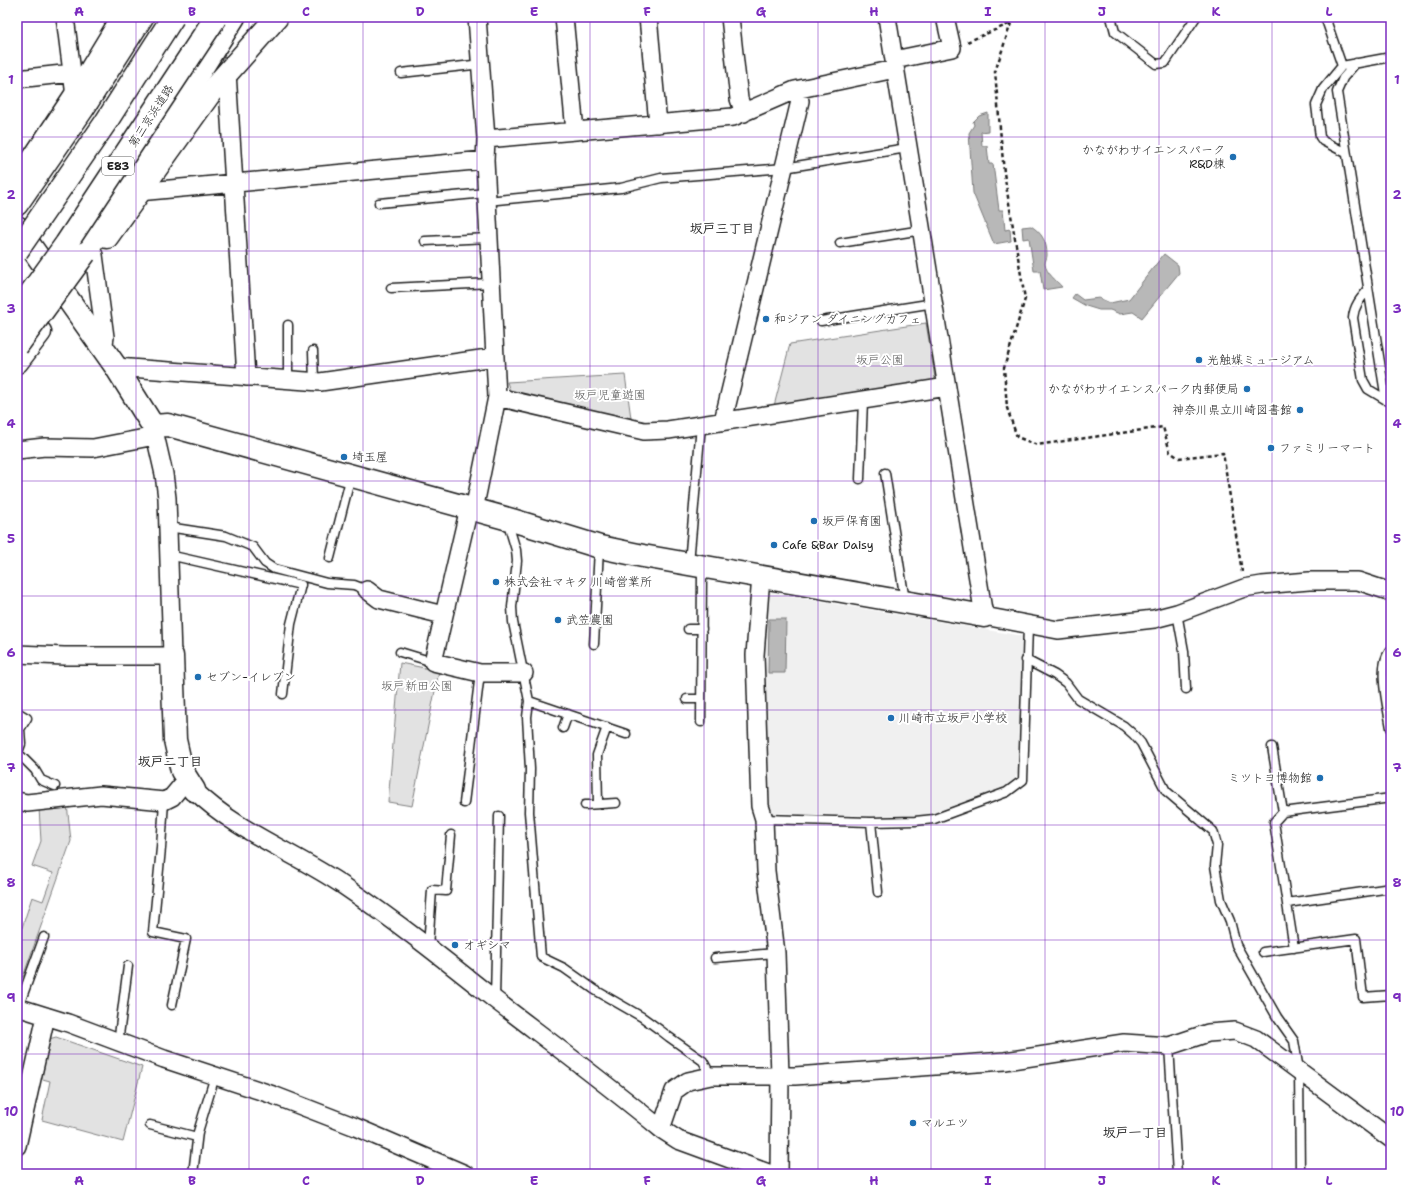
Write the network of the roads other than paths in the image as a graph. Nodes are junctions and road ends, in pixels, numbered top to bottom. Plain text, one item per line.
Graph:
1 (65, 17) edge
2 (122, 17) edge
3 (142, 17) edge
4 (173, 17) edge
5 (181, 17) edge
6 (203, 17) edge
7 (216, 17) edge
8 (234, 17) edge
9 (277, 17) edge
10 (477, 17) edge
11 (564, 17) edge
12 (648, 17) edge
13 (730, 17) edge
14 (887, 17) edge
15 (945, 17) edge
16 (1111, 17) edge
17 (1196, 17) edge
18 (1325, 17) edge
19 (1391, 57) edge
20 (1356, 63) junction
21 (482, 64) junction
22 (894, 64) junction
23 (1342, 66) junction
24 (227, 72) junction
25 (72, 73) junction
26 (401, 73) dead end
27 (17, 79) edge
28 (795, 90) junction
29 (78, 103) junction
30 (744, 113) junction
31 (658, 124) junction
32 (575, 131) junction
33 (486, 139) junction
34 (907, 148) junction
35 (1346, 153) junction
36 (485, 160) junction
37 (784, 168) junction
38 (17, 183) edge
39 (233, 183) junction
40 (138, 192) junction
41 (487, 197) junction
42 (379, 203) dead end
43 (17, 204) edge
44 (17, 227) edge
45 (922, 230) junction
46 (489, 238) junction
47 (425, 241) dead end
48 (840, 243) dead end
49 (30, 252) edge
50 (94, 255) junction
51 (17, 263) edge
52 (491, 283) junction
53 (391, 288) dead end
54 (1368, 290) junction
55 (17, 296) edge
56 (66, 297) junction
57 (934, 303) junction
58 (17, 312) edge
59 (821, 322) dead end
60 (288, 325) dead end
61 (17, 346) edge
62 (103, 349) junction
63 (313, 351) dead end
64 (495, 357) junction
65 (17, 362) edge
66 (116, 367) junction
67 (246, 377) junction
68 (288, 379) junction
69 (314, 382) junction
70 (947, 387) junction
71 (497, 397) junction
72 (863, 400) junction
73 (1388, 401) edge
74 (723, 421) junction
75 (701, 425) junction
76 (154, 431) junction
77 (17, 450) edge
78 (885, 473) dead end
79 (351, 476) junction
80 (860, 479) dead end
81 (471, 509) junction
82 (512, 520) junction
83 (168, 527) junction
84 (600, 547) junction
85 (169, 555) junction
86 (330, 558) dead end
87 (696, 565) junction
88 (761, 576) junction
89 (367, 590) joint
90 (1391, 592) edge
91 (905, 602) junction
92 (1177, 613) junction
93 (443, 615) junction
94 (984, 616) junction
95 (1028, 626) junction
96 (688, 629) dead end
97 (702, 629) junction
98 (594, 644) dead end
99 (1391, 650) edge
100 (400, 652) dead end
101 (17, 654) edge
102 (172, 656) junction
103 (1026, 660) junction
104 (433, 662) junction
105 (480, 673) junction
106 (524, 673) junction
107 (1186, 689) dead end
108 (283, 694) dead end
109 (687, 699) dead end
110 (701, 699) junction
111 (529, 701) junction
112 (17, 712) edge
113 (568, 714) junction
114 (701, 722) dead end
115 (607, 727) junction
116 (563, 728) dead end
117 (1391, 728) edge
118 (626, 734) dead end
119 (1272, 747) dead end
120 (18, 754) edge
121 (190, 785) junction
122 (55, 786) dead end
123 (18, 798) edge
124 (1391, 798) edge
125 (164, 801) junction
126 (464, 803) dead end
127 (616, 803) dead end
128 (598, 804) junction
129 (585, 805) dead end
130 (1283, 812) junction
131 (499, 816) dead end
132 (764, 819) junction
133 (871, 822) junction
134 (451, 835) dead end
135 (1391, 888) edge
136 (878, 892) dead end
137 (1287, 903) junction
138 (44, 937) dead end
139 (428, 948) junction
140 (1294, 948) junction
141 (1263, 952) dead end
142 (776, 953) junction
143 (715, 958) dead end
144 (128, 966) dead end
145 (1391, 995) edge
146 (495, 999) junction
147 (172, 1005) dead end
148 (18, 1008) edge
149 (46, 1016) junction
150 (118, 1043) junction
151 (1169, 1046) junction
152 (1300, 1070) junction
153 (780, 1075) junction
154 (215, 1076) junction
155 (711, 1076) junction
156 (150, 1125) dead end
157 (661, 1129) junction
158 (197, 1137) junction
159 (1391, 1139) edge
160 (17, 1146) edge
161 (731, 1167) edge
162 (193, 1174) edge
163 (465, 1174) edge
164 (772, 1174) edge
165 (779, 1174) edge
166 (1177, 1174) edge
167 (1300, 1174) edge

1 - 25 street
2 - 29 main road
3 - 29 main road
4 - 49 main road, E83, bridge
5 - 49 main road
6 - 49 main road
7 - 58 main road, 第三京浜道路 / E83, bridge
8 - 61 main road, bridge
9 - 24 main road
10 - 21 street
11 - 32 street
12 - 31 street
13 - 30 street
14 - 22 street
15 - 22 street
16 - 17 lane
18 - 23 lane
19 - 20 lane
20 - 23 lane
20 - 35 lane
21 - 26 lane
21 - 33 street
22 - 28 street
22 - 34 street
23 - 35 lane
24 - 39 street
24 - 40 main road
25 - 27 street
25 - 29 street
28 - 30 street
28 - 37 street
29 - 38 main road
29 - 43 main road
30 - 31 street
31 - 32 street
32 - 33 street
33 - 36 street
34 - 37 lane
34 - 45 street
35 - 54 lane
36 - 39 street
36 - 41 street
37 - 41 lane
37 - 74 street
39 - 40 street
39 - 67 street
40 - 50 main road
41 - 42 lane
41 - 46 street
44 - 49 main road
45 - 48 lane
45 - 57 street
46 - 47 lane
46 - 52 street
49 - 51 main road
49 - 55 main road
49 - 56 main road
50 - 56 main road
50 - 62 street
52 - 53 lane
52 - 64 street
54 - 73 lane
54 - 73 lane
56 - 62 main road
56 - 65 main road
57 - 59 lane
57 - 70 street
60 - 68 lane
62 - 66 main road
63 - 69 lane
64 - 69 street
64 - 71 street
66 - 67 street
66 - 76 main road
67 - 68 street
68 - 69 street
70 - 72 street
70 - 94 street
71 - 75 street
71 - 81 street
72 - 74 street
72 - 80 lane
74 - 75 street
75 - 87 lane
76 - 77 street
76 - 79 main road
76 - 83 street
78 - 91 lane
79 - 81 main road
79 - 86 lane
81 - 82 main road
81 - 93 street
82 - 84 main road
82 - 106 lane
83 - 85 street
83 - 89 lane
84 - 87 main road
84 - 98 lane
85 - 102 street
85 - 108 lane
87 - 88 main road
87 - 97 lane
88 - 91 main road
88 - 132 street
89 - 93 street
90 - 92 street
91 - 94 main road
92 - 95 street
92 - 107 lane
93 - 104 street
94 - 95 street
95 - 103 lane
96 - 97 lane
97 - 110 lane
99 - 117 lane
100 - 104 lane
101 - 102 street
102 - 121 main road
103 - 133 lane
103 - 152 lane
104 - 105 street
105 - 106 street
105 - 126 lane
106 - 111 lane
109 - 110 lane
110 - 114 lane
111 - 113 lane
111 - 155 lane
112 - 120 lane
113 - 115 lane
113 - 116 lane
115 - 118 lane
115 - 128 lane
119 - 130 lane
120 - 122 lane
121 - 125 street
121 - 139 street
123 - 125 street
124 - 130 lane
125 - 147 lane
127 - 128 lane
128 - 129 lane
130 - 137 lane
131 - 146 lane
132 - 133 lane
132 - 142 street
133 - 136 lane
134 - 139 lane
135 - 137 lane
137 - 140 lane
138 - 148 lane
139 - 146 street
140 - 141 lane
140 - 145 lane
142 - 143 lane
142 - 153 street
144 - 150 lane
146 - 157 street
148 - 149 street
149 - 150 street
149 - 160 street
150 - 154 street
151 - 152 street
151 - 153 street
151 - 166 lane
152 - 159 street
152 - 167 lane
153 - 155 street
153 - 165 street
154 - 158 lane
154 - 163 street
155 - 157 street
156 - 158 lane
157 - 161 street
158 - 162 lane
161 - 164 street

